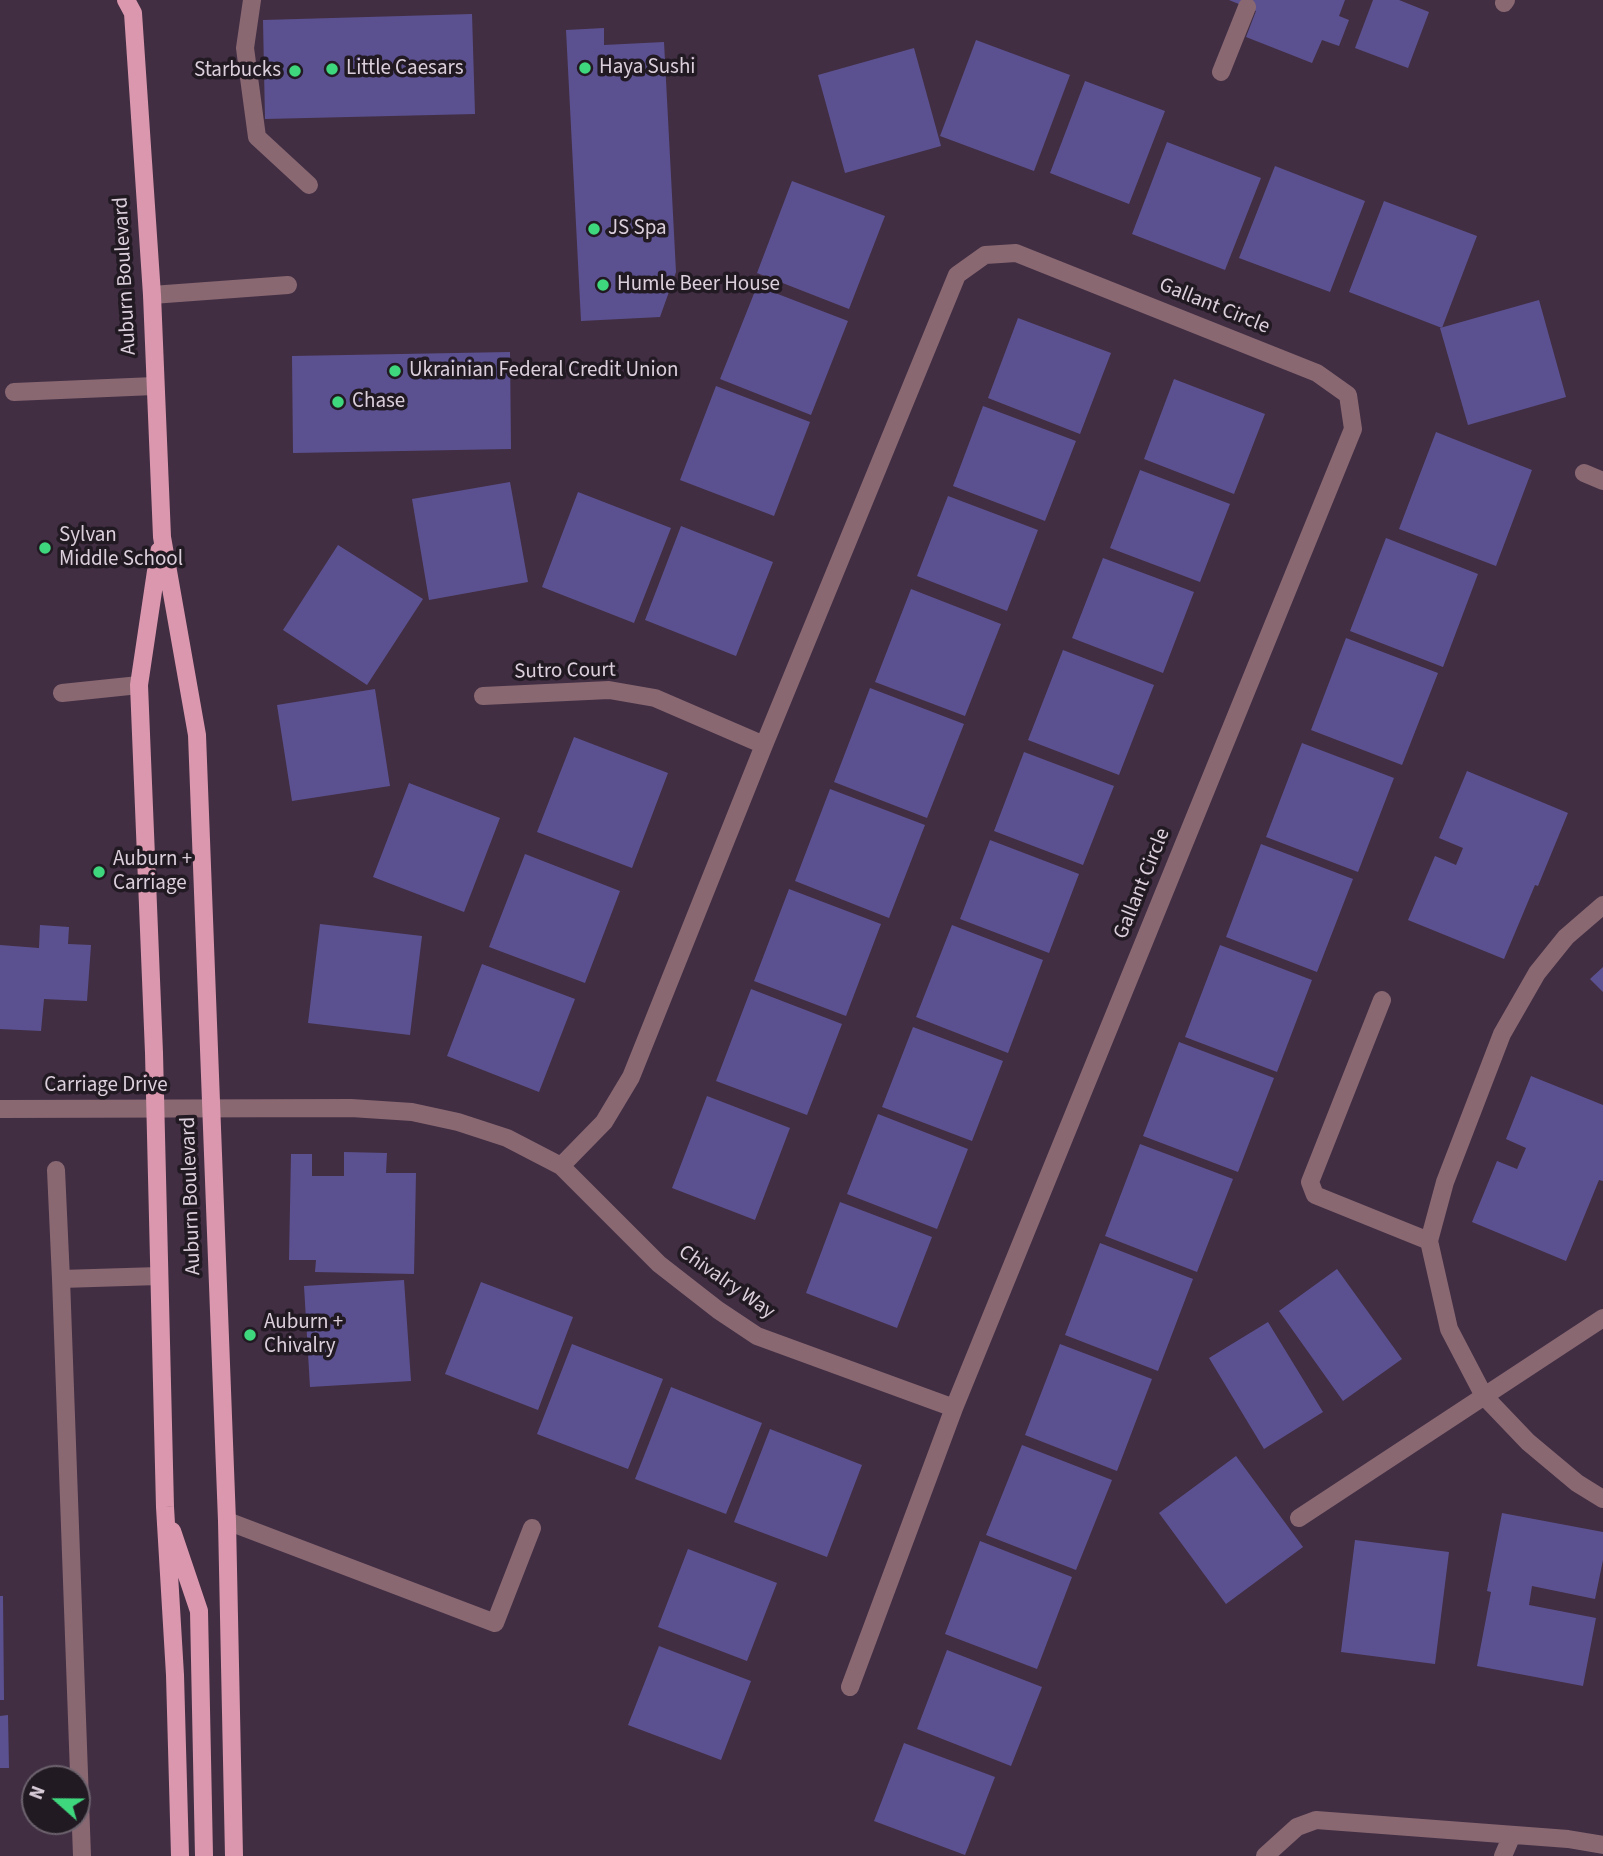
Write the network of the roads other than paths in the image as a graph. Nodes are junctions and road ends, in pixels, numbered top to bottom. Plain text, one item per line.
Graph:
1 (252, 0) edge
2 (132, 4) edge
3 (1247, 7) dead end
4 (1221, 72) dead end
5 (309, 185) dead end
6 (288, 285) dead end
7 (152, 295) junction
8 (154, 386) junction
9 (14, 392) dead end
10 (1584, 473) dead end
11 (1603, 481) edge
12 (162, 537) junction
13 (139, 685) junction
14 (62, 693) dead end
15 (483, 696) dead end
16 (764, 745) junction
17 (1603, 905) edge
18 (1382, 1000) dead end
19 (0, 1109) edge
20 (155, 1110) junction
21 (212, 1110) junction
22 (561, 1166) junction
23 (56, 1170) dead end
24 (1429, 1241) junction
25 (159, 1276) junction
26 (61, 1279) junction
27 (1603, 1318) edge
28 (1484, 1396) junction
29 (954, 1409) junction
30 (1603, 1499) edge
31 (165, 1507) junction
32 (1299, 1518) dead end
33 (227, 1521) junction
34 (532, 1528) dead end
35 (850, 1687) dead end
36 (1512, 1835) junction
37 (1603, 1845) edge
38 (82, 1856) edge
39 (180, 1856) edge
40 (204, 1856) edge
41 (234, 1856) edge
42 (1265, 1856) edge
43 (1503, 1856) edge

1 - 5 street
2 - 7 main road, Auburn Boulevard
3 - 4 street
6 - 7 street
7 - 8 main road, Auburn Boulevard
8 - 9 street
8 - 12 main road, Auburn Boulevard
10 - 11 street
12 - 13 main road, Auburn Boulevard
12 - 21 main road, Auburn Boulevard
13 - 14 street
13 - 20 main road, Auburn Boulevard
15 - 16 street, Sutro Court
16 - 22 street, Gallant Circle
16 - 29 street, Gallant Circle
17 - 24 street
18 - 24 street
19 - 20 street, Carriage Drive
20 - 21 street, Carriage Drive
20 - 25 main road, Auburn Boulevard
21 - 22 street, Chivalry Way
21 - 33 main road, Auburn Boulevard
22 - 29 street, Chivalry Way
23 - 26 street
24 - 28 street
25 - 26 street
25 - 31 main road, Auburn Boulevard
26 - 38 street
27 - 28 street
28 - 30 street
28 - 32 street
29 - 35 street
31 - 39 main road, Auburn Boulevard
31 - 40 main road
33 - 34 street
33 - 41 main road, Auburn Boulevard
36 - 37 street
36 - 42 street
36 - 43 street

